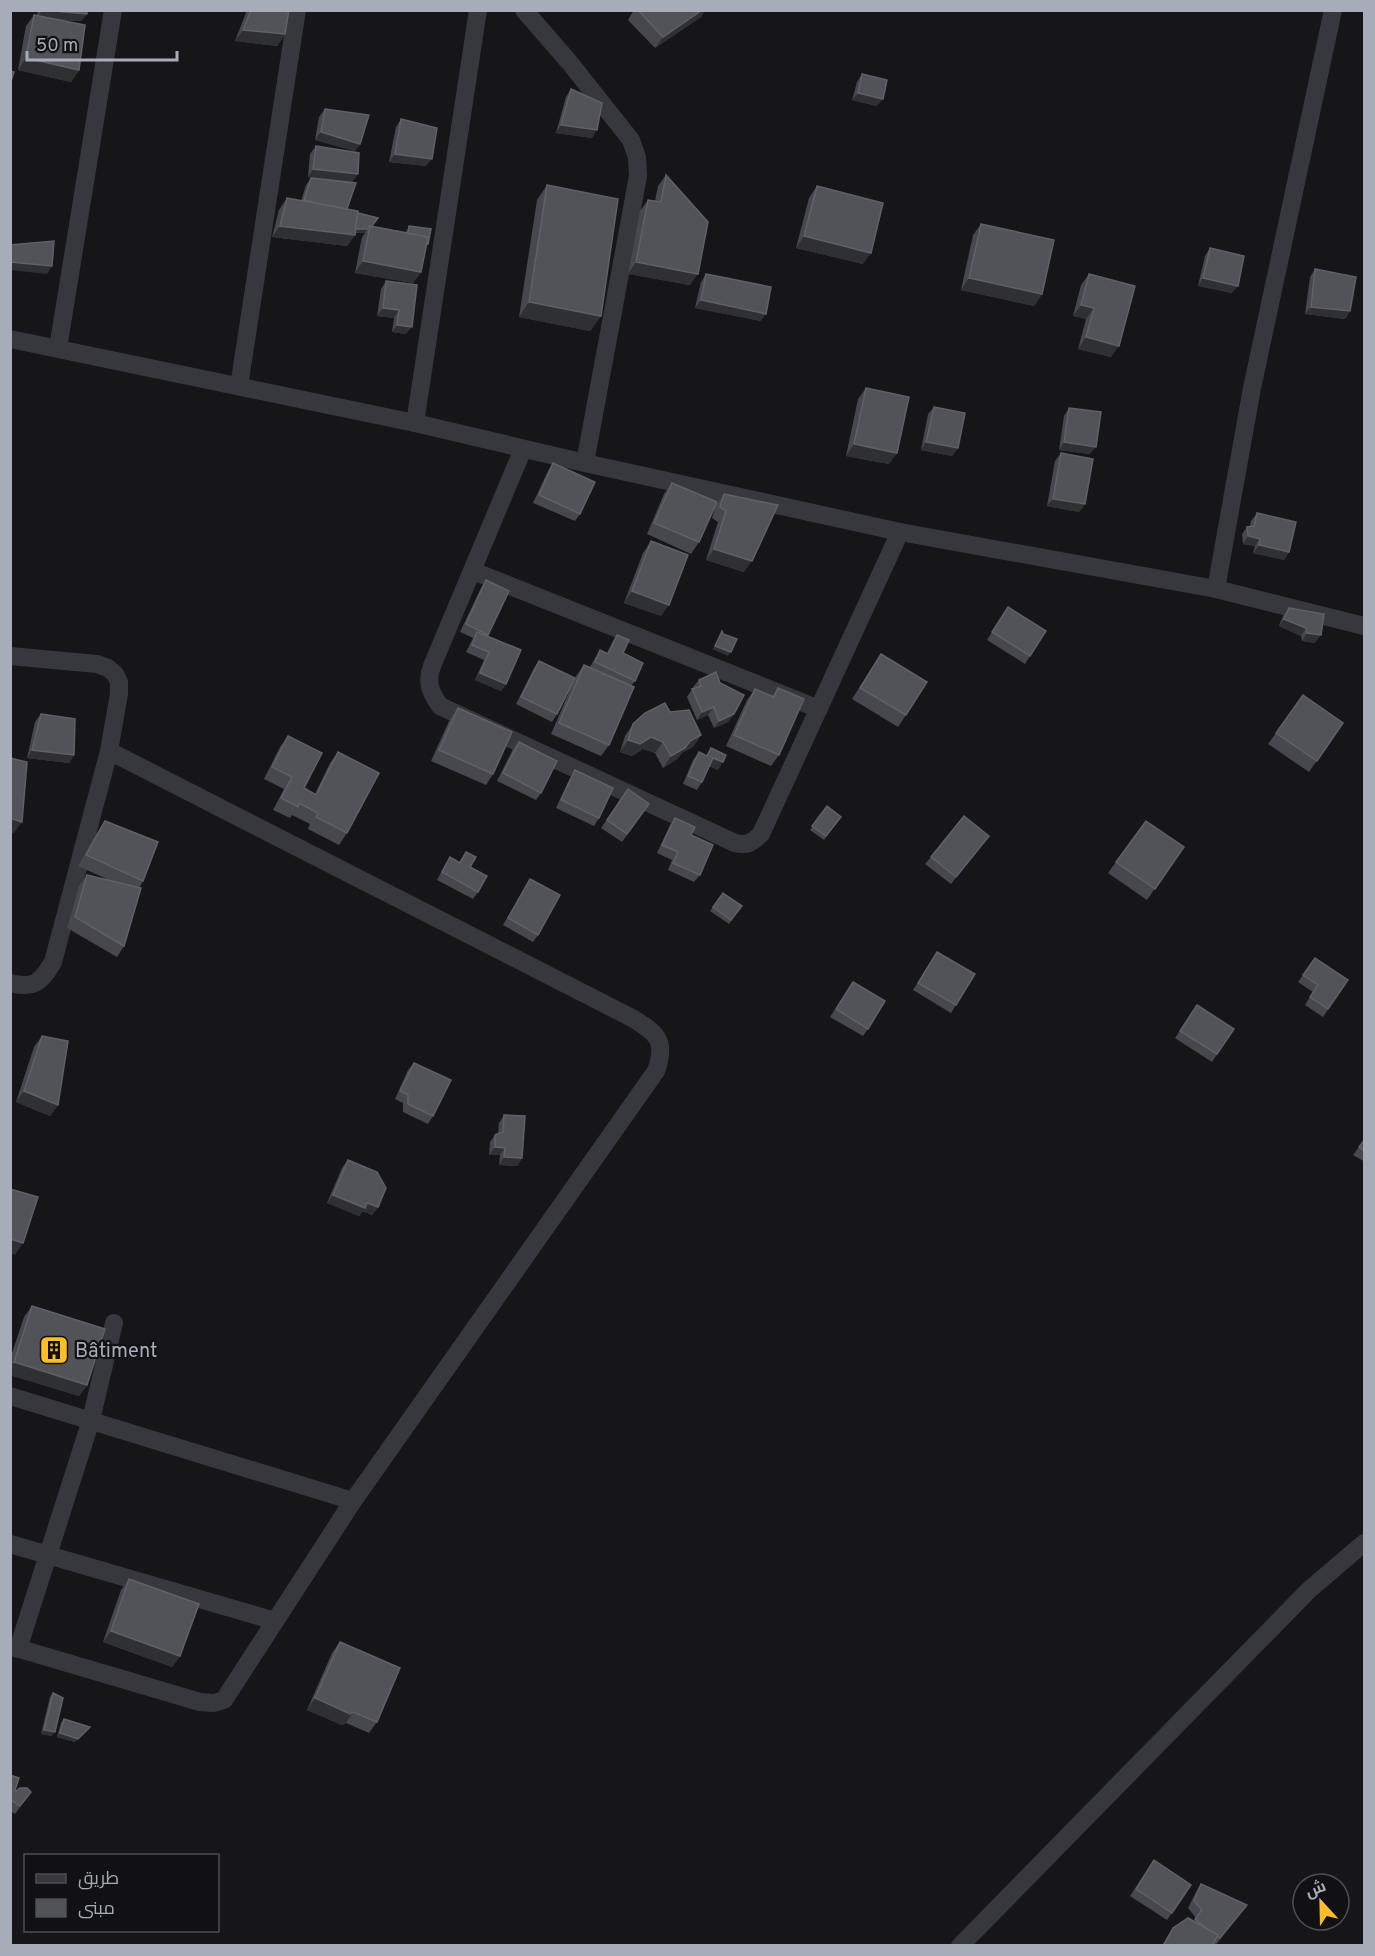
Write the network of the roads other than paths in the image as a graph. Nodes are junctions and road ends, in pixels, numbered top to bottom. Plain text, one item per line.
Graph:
1 (113, 10) edge
2 (297, 10) edge
3 (478, 10) edge
4 (524, 10) edge
5 (1333, 10) edge
6 (10, 339) edge
7 (57, 348) junction
8 (239, 386) junction
9 (415, 423) junction
10 (524, 449) junction
11 (585, 463) junction
12 (900, 532) junction
13 (473, 571) junction
14 (1216, 589) junction
15 (1365, 626) edge
16 (10, 656) edge
17 (819, 709) junction
18 (109, 751) junction
19 (10, 983) edge
20 (114, 1323) dead end
21 (10, 1396) edge
22 (91, 1420) junction
23 (353, 1501) junction
24 (1365, 1543) edge
25 (10, 1544) edge
26 (48, 1556) junction
27 (276, 1621) junction
28 (14, 1648) edge
29 (960, 1946) edge

1 - 7 street
2 - 8 street
3 - 9 street
4 - 11 street
5 - 14 street
6 - 7 street
7 - 8 street
8 - 9 street
9 - 10 street
10 - 11 street
10 - 13 street
11 - 12 street
12 - 14 street
12 - 17 street
13 - 17 street
13 - 17 street
14 - 15 street
16 - 18 street
18 - 19 street
18 - 23 street
20 - 22 street
21 - 22 street
22 - 23 street
22 - 26 street
23 - 27 street
24 - 29 street
25 - 26 street
26 - 27 street
26 - 28 street
27 - 28 street

